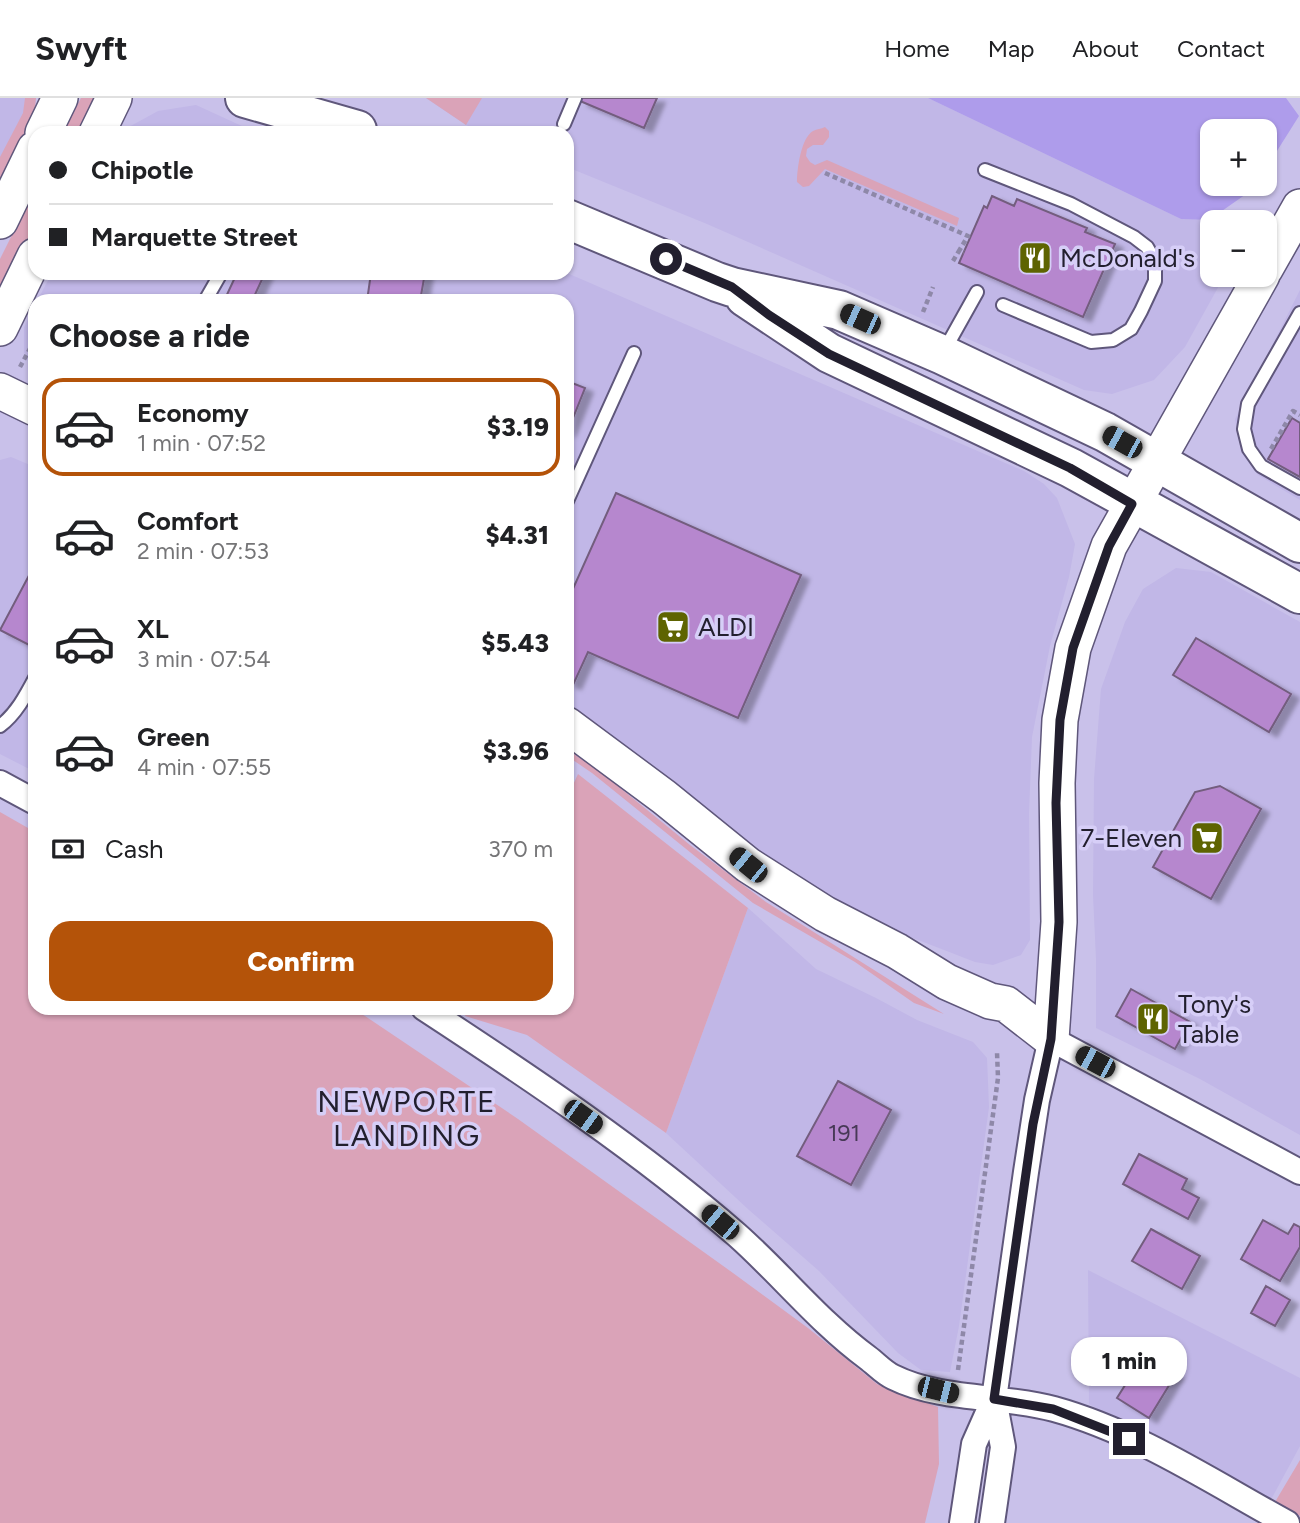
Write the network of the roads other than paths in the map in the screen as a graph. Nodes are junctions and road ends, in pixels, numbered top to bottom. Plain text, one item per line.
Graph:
1 (60, 98) edge
2 (114, 98) edge
3 (244, 98) edge
4 (299, 98) edge
5 (575, 98) edge
6 (564, 124) dead end
7 (46, 126) edge
8 (100, 126) edge
9 (339, 126) edge
10 (348, 126) edge
11 (28, 163) edge
12 (985, 170) dead end
13 (1300, 207) edge
14 (0, 221) edge
15 (574, 222) edge
16 (1277, 248) edge
17 (28, 271) edge
18 (732, 287) junction
19 (1255, 287) edge
20 (977, 292) dead end
21 (1003, 305) dead end
22 (1300, 313) edge
23 (1, 327) edge
24 (634, 353) dead end
25 (943, 355) junction
26 (1155, 460) junction
27 (574, 486) edge
28 (1300, 488) edge
29 (1132, 504) junction
30 (1300, 543) edge
31 (1300, 594) edge
32 (28, 689) edge
33 (16, 709) junction
34 (0, 714) edge
35 (0, 726) edge
36 (574, 730) edge
37 (0, 783) edge
38 (28, 798) edge
39 (435, 1015) edge
40 (1051, 1039) junction
41 (1300, 1172) edge
42 (994, 1399) junction
43 (962, 1523) edge
44 (992, 1523) edge
45 (1287, 1523) edge

1 - 7 street
2 - 8 street
3 - 9 main road
4 - 10 main road
5 - 6 lane
11 - 14 street
12 - 21 lane
13 - 16 street
15 - 18 main road
17 - 23 street
18 - 25 main road
18 - 29 main road
19 - 26 street
20 - 25 lane
22 - 28 lane
24 - 27 lane
25 - 26 main road
26 - 29 street
26 - 30 main road
29 - 31 main road
29 - 40 street
32 - 33 lane
33 - 34 lane
33 - 35 lane
36 - 40 street
37 - 38 street
39 - 42 street
40 - 41 street
40 - 42 street
42 - 43 street
42 - 44 street
42 - 45 street

